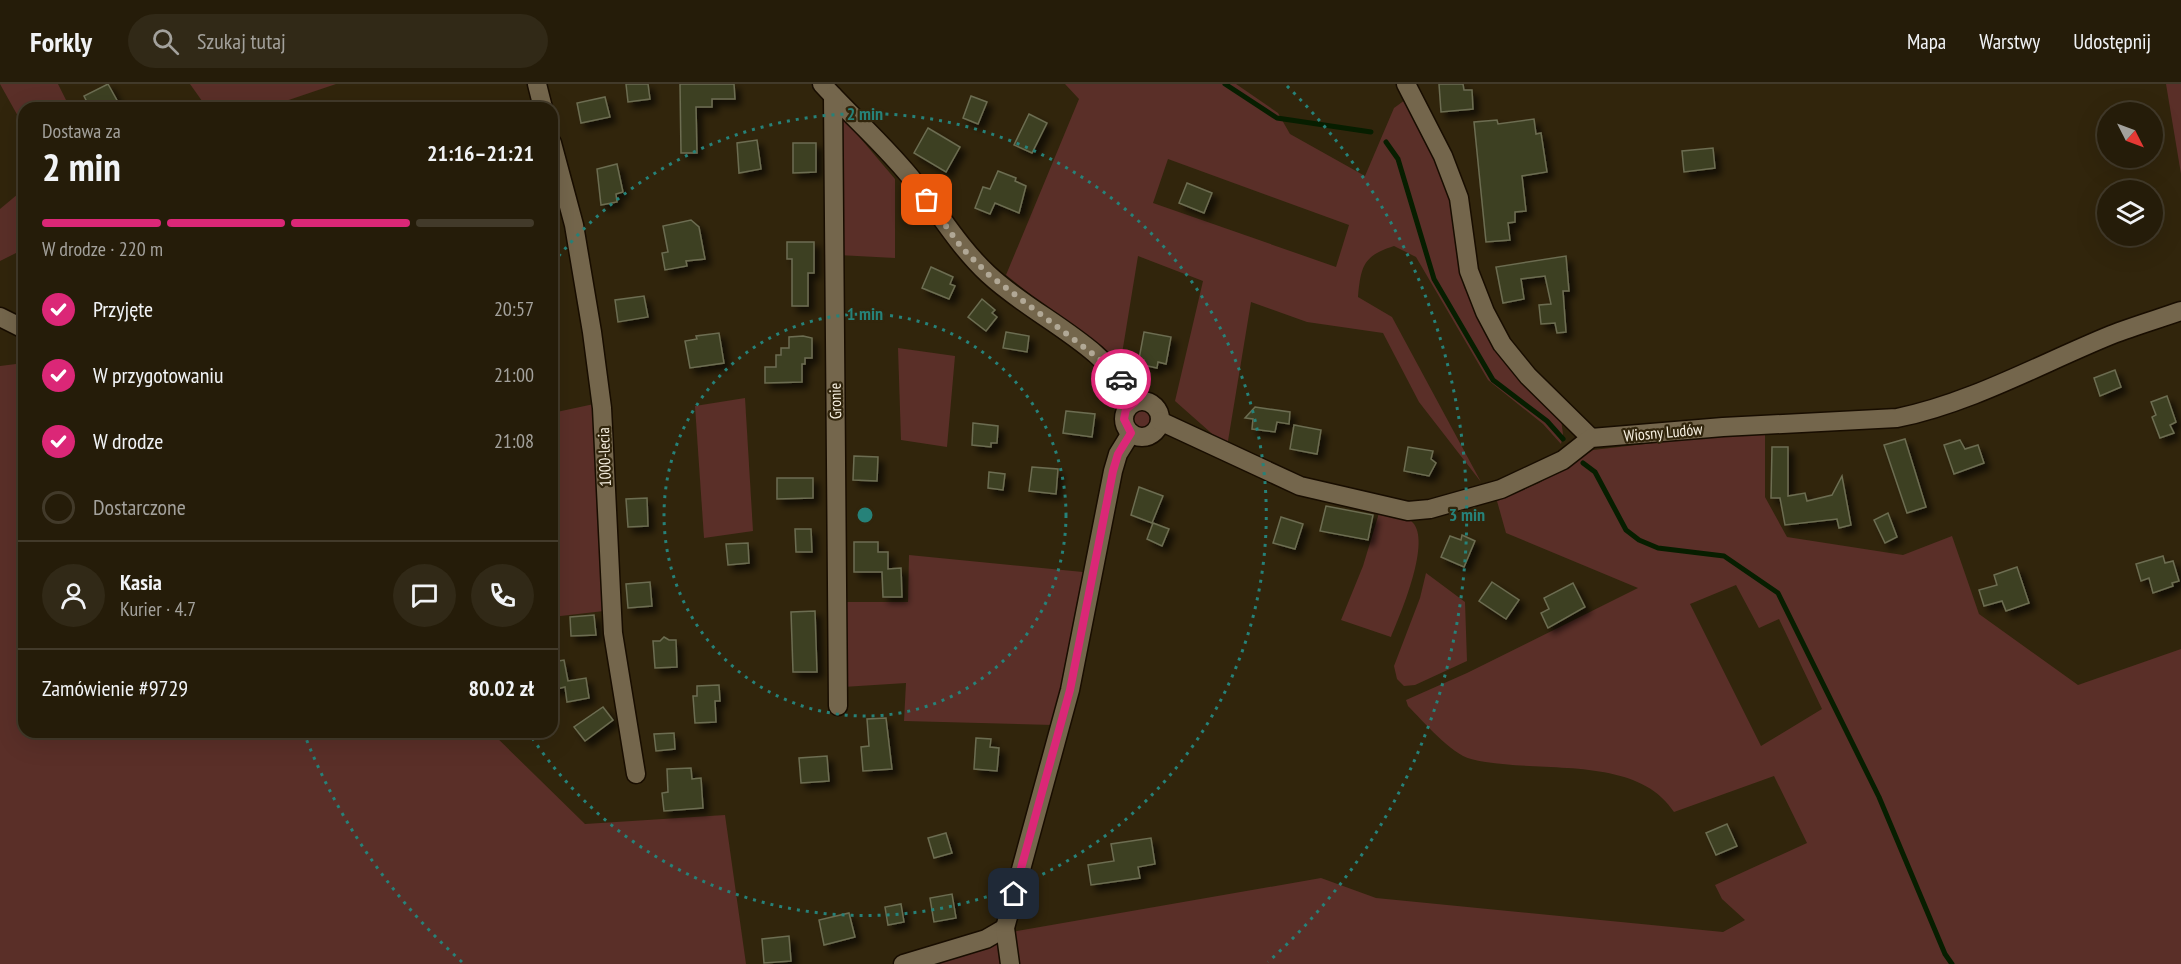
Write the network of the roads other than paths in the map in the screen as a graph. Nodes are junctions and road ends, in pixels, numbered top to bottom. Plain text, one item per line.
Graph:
1 (537, 84) edge
2 (1406, 84) edge
3 (828, 90) edge
4 (537, 102) edge
5 (558, 165) edge
6 (2181, 311) edge
7 (0, 316) edge
8 (18, 326) edge
9 (1135, 402) junction
10 (1160, 421) junction
11 (1131, 433) junction
12 (1591, 438) junction
13 (838, 706) dead end
14 (636, 774) dead end
15 (1005, 928) junction
16 (903, 964) edge
17 (1010, 964) edge

1 - 4 street
2 - 12 street
3 - 9 street
3 - 13 street, Gronie
5 - 14 street, 1000-lecia
6 - 12 street, Wiosny Ludów
7 - 8 street
9 - 10 street
9 - 11 street
10 - 11 street
10 - 12 street
11 - 15 street
15 - 16 street
15 - 17 street

